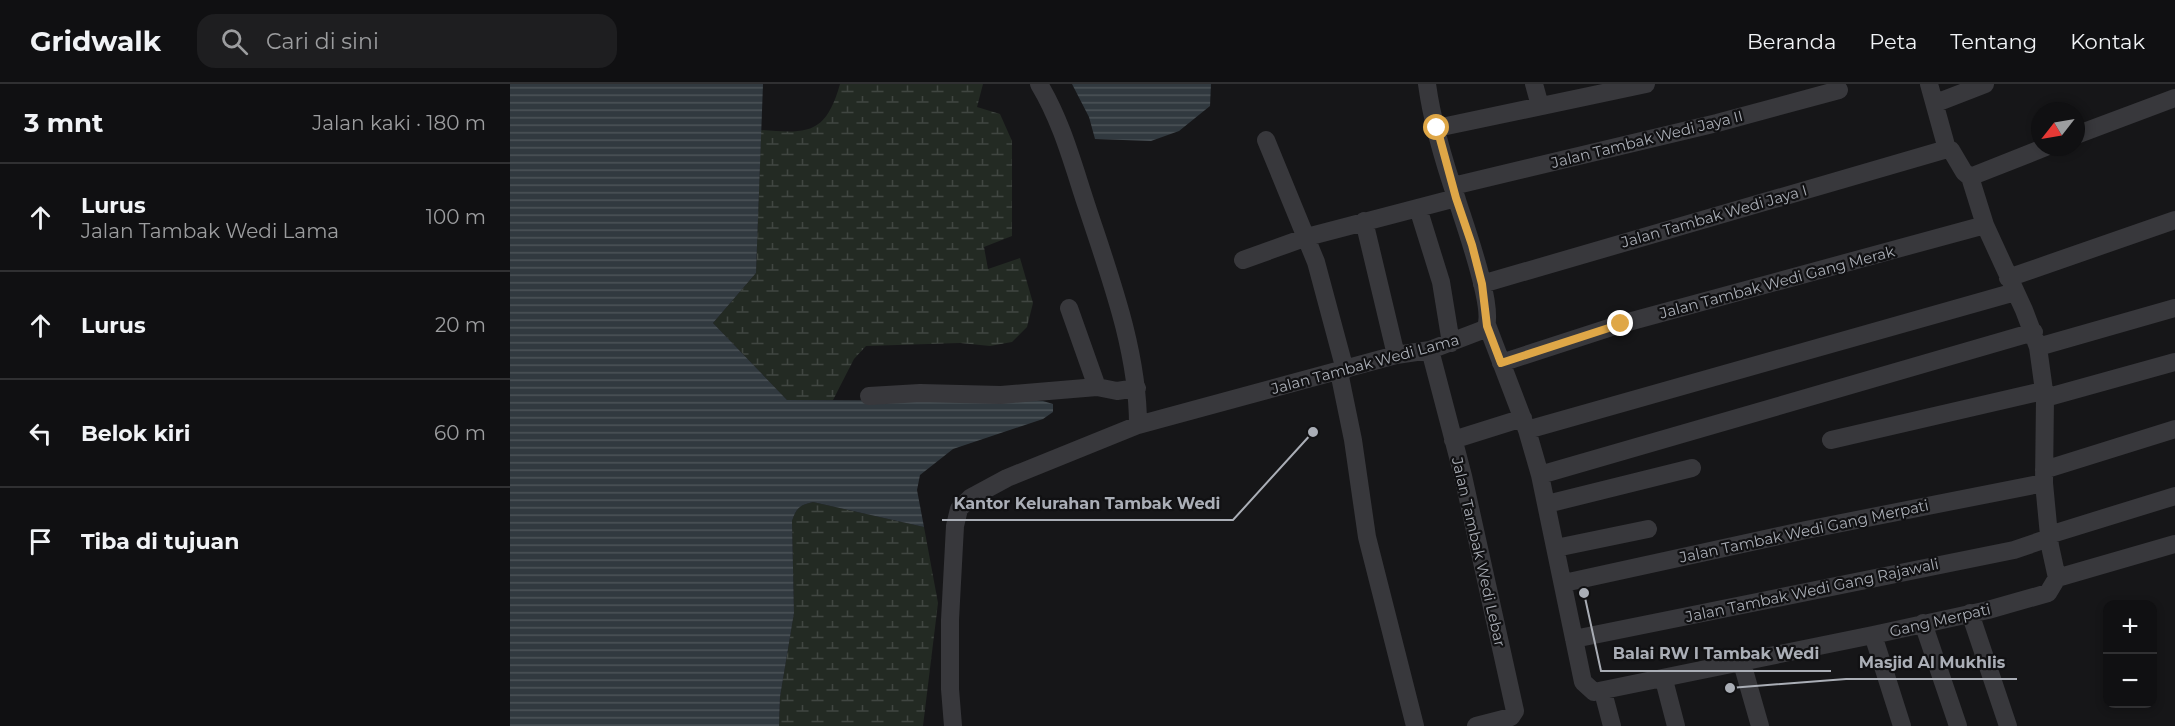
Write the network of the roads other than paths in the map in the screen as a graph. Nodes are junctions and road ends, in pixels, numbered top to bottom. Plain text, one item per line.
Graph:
1 (1039, 84) edge
2 (1427, 84) edge
3 (1534, 84) edge
4 (1646, 84) edge
5 (1929, 84) edge
6 (1985, 84) edge
7 (1839, 90) dead end
8 (2175, 98) edge
9 (1936, 103) junction
10 (1540, 106) junction
11 (1437, 128) junction
12 (2085, 132) edge
13 (1266, 140) dead end
14 (1947, 149) junction
15 (2031, 153) edge
16 (1970, 177) junction
17 (1455, 192) junction
18 (1418, 208) junction
19 (2175, 219) edge
20 (1364, 221) junction
21 (1985, 225) junction
22 (1307, 237) junction
23 (1243, 260) dead end
24 (1482, 284) junction
25 (2011, 285) junction
26 (2175, 308) edge
27 (1069, 309) dead end
28 (1487, 326) junction
29 (2036, 340) junction
30 (1451, 343) junction
31 (1430, 350) junction
32 (1396, 355) junction
33 (2175, 362) edge
34 (1501, 363) junction
35 (1342, 371) junction
36 (1097, 387) junction
37 (1137, 388) junction
38 (2044, 395) junction
39 (868, 396) dead end
40 (1525, 424) junction
41 (1138, 425) junction
42 (2175, 429) edge
43 (1454, 440) junction
44 (1831, 440) dead end
45 (1692, 468) dead end
46 (1540, 475) junction
47 (2044, 476) junction
48 (2175, 496) edge
49 (1547, 504) junction
50 (1648, 529) dead end
51 (2049, 536) junction
52 (2175, 544) edge
53 (1556, 548) junction
54 (1564, 583) junction
55 (2054, 584) junction
56 (1970, 613) junction
57 (1923, 623) junction
58 (1873, 635) junction
59 (1574, 639) junction
60 (1742, 663) junction
61 (1664, 680) junction
62 (1603, 692) junction
63 (953, 726) edge
64 (1415, 726) edge
65 (1476, 726) edge
66 (1612, 726) edge
67 (1676, 726) edge
68 (1760, 726) edge
69 (1902, 726) edge
70 (1958, 726) edge
71 (2008, 726) edge

1 - 37 street
2 - 11 street
3 - 10 street
4 - 10 street
5 - 9 street
6 - 9 street
7 - 17 street, Jalan Tambak Wedi Jaya II
8 - 12 street
9 - 14 street
10 - 11 street
11 - 17 street
13 - 22 street
14 - 16 street
14 - 24 street, Jalan Tambak Wedi Jaya I
15 - 16 street
16 - 21 street
17 - 18 street, Jalan Tambak Wedi Jaya II
17 - 24 street
18 - 20 street, Jalan Tambak Wedi Jaya II
18 - 30 street
19 - 25 street
20 - 22 street, Jalan Tambak Wedi Jaya II
20 - 32 street
21 - 25 street
21 - 34 street, Jalan Tambak Wedi Gang Merak
22 - 23 street, Jalan Tambak Wedi Jaya II
22 - 35 street
24 - 28 street
25 - 29 street
25 - 40 street
26 - 29 street
27 - 36 street
28 - 30 street, Jalan Tambak Wedi Lama
28 - 34 street
29 - 38 street
29 - 46 street
30 - 31 street, Jalan Tambak Wedi Lama
31 - 32 street, Jalan Tambak Wedi Lama
31 - 43 street, Jalan Tambak Wedi Lebar
32 - 35 street, Jalan Tambak Wedi Lama
33 - 38 street
34 - 40 street
35 - 41 street, Jalan Tambak Wedi Lama
35 - 64 street
36 - 37 street
36 - 39 street
37 - 41 street
38 - 44 street
38 - 47 street
40 - 43 street
40 - 46 street
41 - 63 street, Jalan Tambak Wedi Lama
42 - 47 street, Jalan Tambak Wedi Gang Merpati
43 - 65 street, Jalan Tambak Wedi Lebar
45 - 49 street
46 - 49 street
47 - 51 street
47 - 54 street, Jalan Tambak Wedi Gang Merpati
48 - 51 street, Jalan Tambak Wedi Gang Rajawali
49 - 53 street
50 - 53 street
51 - 55 street
51 - 59 street, Jalan Tambak Wedi Gang Rajawali
52 - 55 street, Gang Merpati
53 - 54 street
54 - 59 street
55 - 56 street, Gang Merpati
56 - 57 street, Gang Merpati
56 - 71 street
57 - 58 street, Gang Merpati
57 - 70 street
58 - 60 street, Gang Merpati
58 - 69 street
59 - 62 street
60 - 61 street, Gang Merpati
60 - 68 street
61 - 62 street, Gang Merpati
61 - 67 street
62 - 66 street

